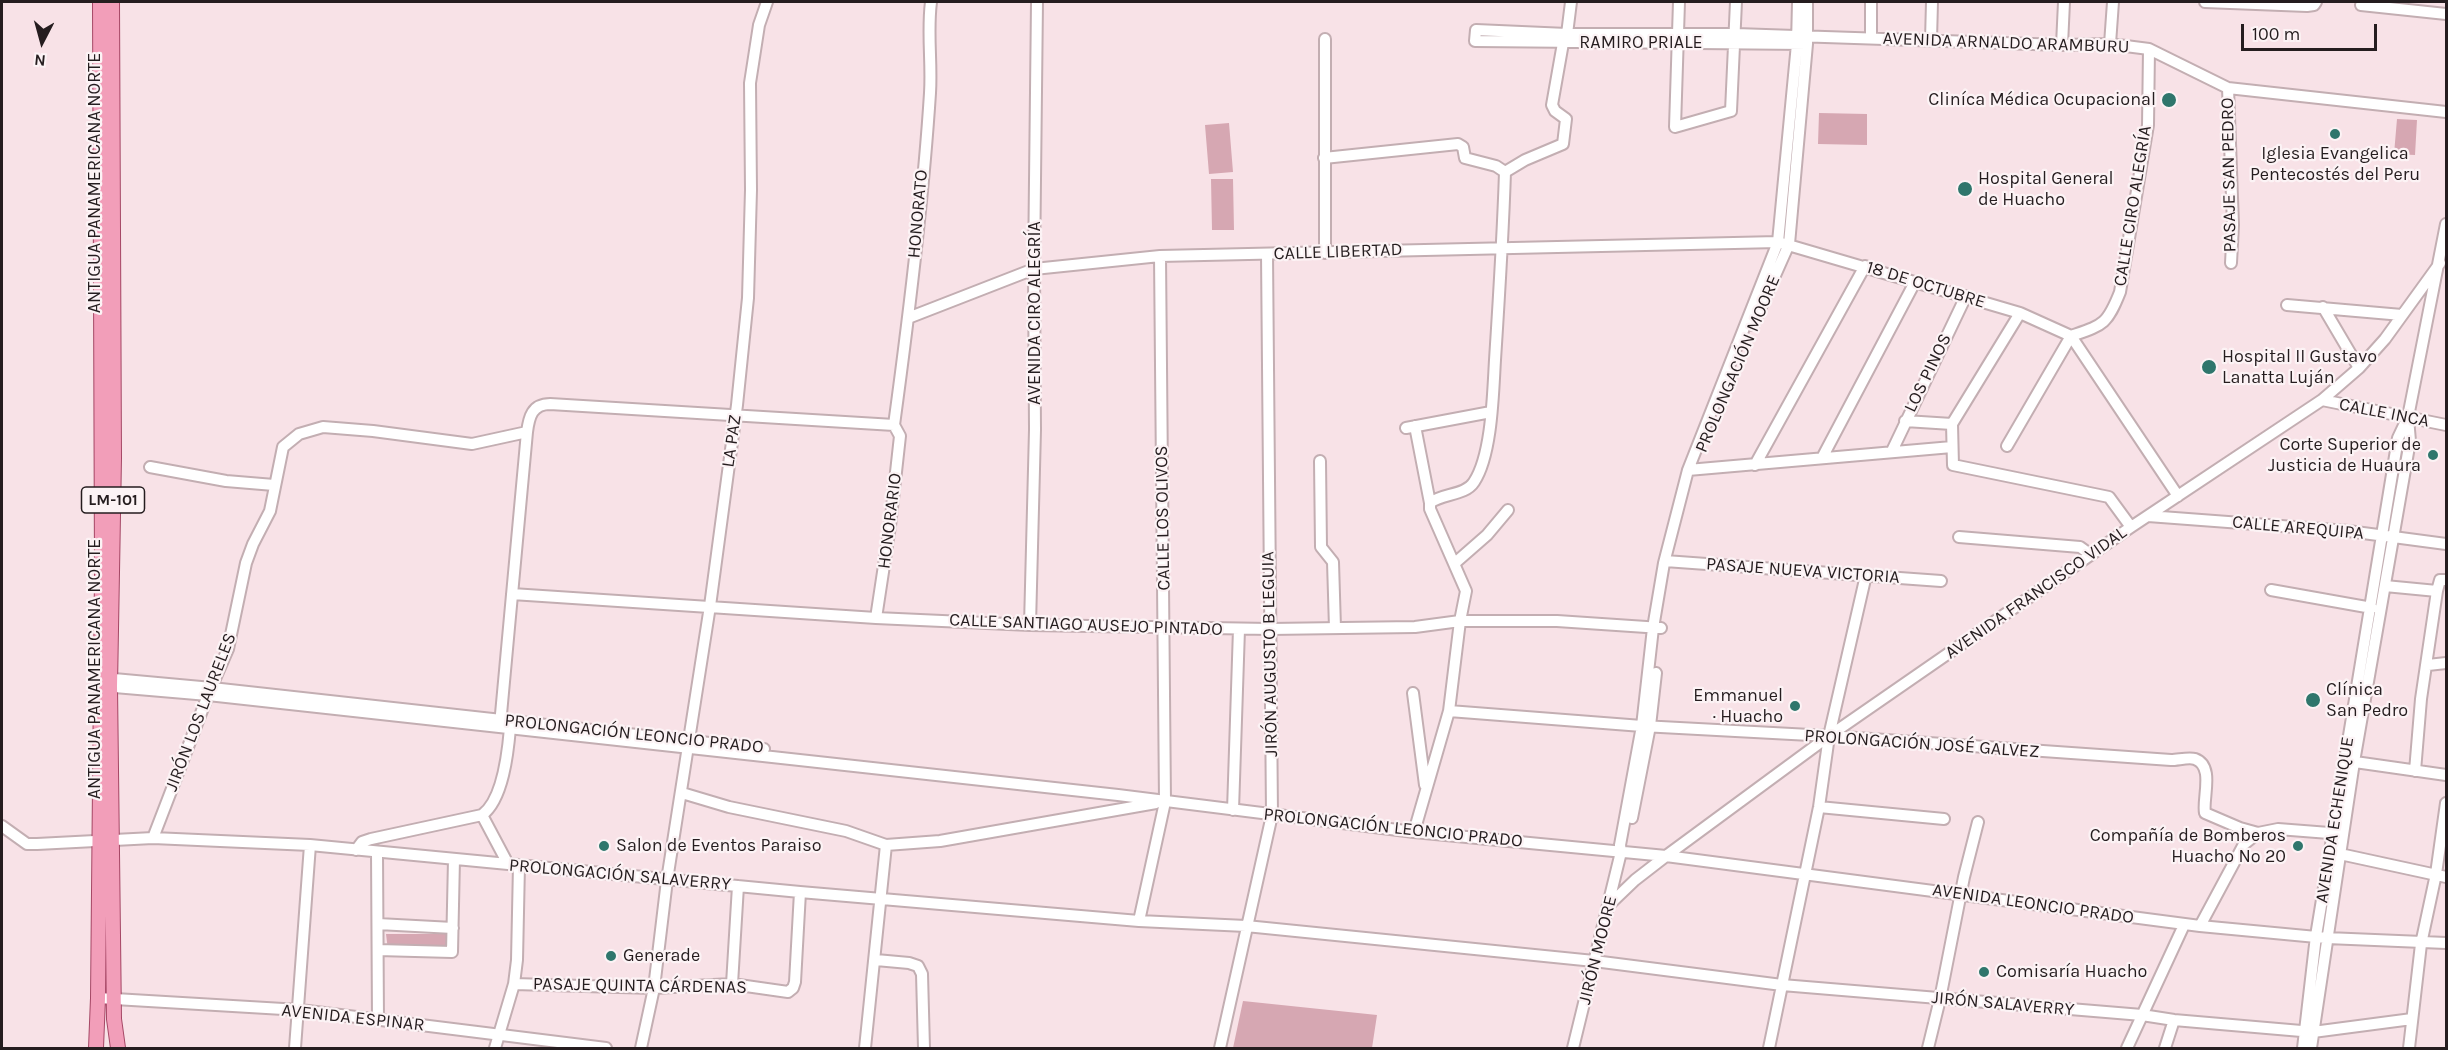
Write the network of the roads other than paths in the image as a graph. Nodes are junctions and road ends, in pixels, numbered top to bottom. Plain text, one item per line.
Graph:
1 (100, 2) edge
2 (112, 2) edge
3 (767, 2) edge
4 (931, 2) edge
5 (1037, 2) edge
6 (1571, 2) edge
7 (1679, 2) edge
8 (1736, 2) edge
9 (1798, 2) edge
10 (1807, 2) edge
11 (1871, 2) edge
12 (1932, 2) edge
13 (2064, 2) edge
14 (2113, 2) edge
15 (2205, 2) edge
16 (2316, 2) edge
17 (2361, 5) dead end
18 (2446, 14) edge
19 (1476, 35) dead end
20 (1565, 38) junction
21 (1678, 38) junction
22 (1735, 38) junction
23 (1871, 38) junction
24 (1325, 39) dead end
25 (1802, 40) junction
26 (1931, 40) junction
27 (2110, 44) junction
28 (2062, 45) junction
29 (2149, 49) junction
30 (2228, 88) junction
31 (2446, 112) edge
32 (107, 151) junction
33 (1324, 158) junction
34 (1505, 172) junction
35 (2446, 224) edge
36 (1778, 242) junction
37 (1789, 244) junction
38 (1503, 247) junction
39 (1325, 253) junction
40 (1267, 254) junction
41 (1160, 256) junction
42 (2230, 263) dead end
43 (2440, 263) junction
44 (1865, 266) junction
45 (1034, 268) junction
46 (1915, 282) junction
47 (1966, 296) junction
48 (2287, 305) dead end
49 (2323, 307) junction
50 (2020, 313) junction
51 (2402, 315) junction
52 (908, 318) junction
53 (2071, 336) junction
54 (2359, 368) junction
55 (2322, 400) junction
56 (1491, 412) junction
57 (735, 416) junction
58 (2408, 417) junction
59 (1905, 422) junction
60 (1952, 424) junction
61 (2446, 425) edge
62 (894, 426) junction
63 (527, 432) junction
64 (2007, 446) dead end
65 (1952, 447) junction
66 (1892, 451) junction
67 (1822, 458) junction
68 (1320, 461) dead end
69 (1755, 465) junction
70 (150, 467) dead end
71 (1691, 469) junction
72 (274, 485) junction
73 (2178, 496) junction
74 (1430, 503) junction
75 (1508, 510) dead end
76 (2148, 516) junction
77 (2131, 527) junction
78 (2388, 536) junction
79 (1959, 537) dead end
80 (2446, 544) edge
81 (2091, 555) junction
82 (1668, 561) junction
83 (1455, 563) junction
84 (1866, 575) junction
85 (2446, 580) edge
86 (1941, 581) dead end
87 (2385, 586) junction
88 (2271, 590) dead end
89 (2437, 591) junction
90 (512, 594) junction
91 (710, 606) junction
92 (2372, 608) junction
93 (876, 618) junction
94 (1460, 621) junction
95 (1030, 625) junction
96 (1164, 628) junction
97 (1335, 628) junction
98 (1657, 628) junction
99 (1239, 629) junction
100 (1270, 629) junction
101 (2446, 663) edge
102 (2428, 665) junction
103 (105, 682) junction
104 (210, 691) junction
105 (1413, 693) dead end
106 (1449, 711) junction
107 (504, 725) junction
108 (1646, 726) junction
109 (1829, 736) junction
110 (688, 744) junction
111 (2349, 761) junction
112 (2415, 771) junction
113 (2446, 775) edge
114 (1426, 789) junction
115 (682, 793) junction
116 (1165, 802) junction
117 (2446, 803) edge
118 (1819, 807) junction
119 (1233, 810) junction
120 (482, 815) junction
121 (1272, 815) junction
122 (1944, 819) dead end
123 (1978, 822) dead end
124 (2, 826) edge
125 (1414, 832) junction
126 (2258, 833) junction
127 (2338, 833) junction
128 (153, 838) junction
129 (107, 841) junction
130 (310, 845) junction
131 (886, 845) junction
132 (357, 850) junction
133 (377, 852) junction
134 (1621, 852) junction
135 (2340, 854) junction
136 (1666, 856) junction
137 (454, 859) junction
138 (513, 865) junction
139 (1805, 874) junction
140 (2441, 875) edge
141 (667, 879) junction
142 (738, 886) junction
143 (800, 892) junction
144 (1960, 895) junction
145 (880, 899) junction
146 (1611, 903) junction
147 (1139, 921) junction
148 (378, 924) junction
149 (2184, 925) junction
150 (1246, 926) junction
151 (2200, 927) junction
152 (453, 928) junction
153 (2321, 937) junction
154 (2446, 943) edge
155 (2421, 944) junction
156 (378, 950) junction
157 (876, 960) junction
158 (1594, 961) junction
159 (514, 984) junction
160 (732, 984) junction
161 (1782, 985) junction
162 (654, 988) junction
163 (98, 998) junction
164 (114, 999) junction
165 (1940, 999) junction
166 (300, 1010) junction
167 (2142, 1016) junction
168 (2412, 1019) junction
169 (378, 1020) junction
170 (2174, 1020) junction
171 (2309, 1031) junction
172 (500, 1034) junction
173 (96, 1048) edge
174 (118, 1048) edge
175 (295, 1048) edge
176 (495, 1048) edge
177 (606, 1048) edge
178 (641, 1048) edge
179 (865, 1048) edge
180 (924, 1048) edge
181 (1220, 1048) edge
182 (1573, 1048) edge
183 (1769, 1048) edge
184 (1928, 1048) edge
185 (2127, 1048) edge
186 (2164, 1048) edge
187 (2303, 1048) edge
188 (2311, 1048) edge
189 (2409, 1048) edge

1 - 32 main road, ANTIGUA PANAMERICANA NORTE / LM-101
2 - 32 main road, ANTIGUA PANAMERICANA NORTE / LM-101
3 - 57 street, LA PAZ
4 - 52 street, HONORATO
5 - 45 street, AVENIDA CIRO ALEGRÍA
6 - 20 street
7 - 21 street
8 - 22 street
9 - 25 street, PROLONGACIÓN MOORE
10 - 25 street, PROLONGACIÓN MOORE
11 - 23 street
12 - 26 street
13 - 28 street
14 - 27 street
15 - 16 street
17 - 18 street
19 - 20 street, RAMIRO PRIALE
20 - 21 street, RAMIRO PRIALE
20 - 34 street
21 - 22 street, RAMIRO PRIALE
21 - 22 street
22 - 25 street, RAMIRO PRIALE
23 - 25 street, AVENIDA ARNALDO ARAMBURU
23 - 26 street, AVENIDA ARNALDO ARAMBURU
24 - 33 street
25 - 36 street, PROLONGACIÓN MOORE
25 - 37 street, PROLONGACIÓN MOORE
26 - 28 street, AVENIDA ARNALDO ARAMBURU
27 - 28 street, AVENIDA ARNALDO ARAMBURU
27 - 29 street, AVENIDA ARNALDO ARAMBURU
29 - 30 street, AVENIDA ARNALDO ARAMBURU
29 - 53 street, CALLE CIRO ALEGRÍA
30 - 31 street, AVENIDA ARNALDO ARAMBURU
30 - 42 street, PASAJE SAN PEDRO
32 - 103 main road, ANTIGUA PANAMERICANA NORTE / LM-101
33 - 34 street
33 - 39 street
34 - 38 street
35 - 43 street, AVENIDA ECHENIQUE
36 - 37 street, 18 DE OCTUBRE
36 - 38 street, CALLE LIBERTAD
36 - 71 street, PROLONGACIÓN MOORE
37 - 44 street, 18 DE OCTUBRE
37 - 71 street, PROLONGACIÓN MOORE
38 - 39 street, CALLE LIBERTAD
38 - 56 street
39 - 40 street, CALLE LIBERTAD
40 - 41 street, CALLE LIBERTAD
40 - 100 street, JIRÓN AUGUSTO B LEGUIA
41 - 45 street, CALLE LIBERTAD
41 - 96 street, CALLE LOS OLIVOS
43 - 51 street, AVENIDA FRANCISCO VIDAL
43 - 58 street, AVENIDA ECHENIQUE
44 - 46 street, 18 DE OCTUBRE
44 - 69 street
45 - 52 street, CALLE LIBERTAD
45 - 95 street, AVENIDA CIRO ALEGRÍA
46 - 47 street, 18 DE OCTUBRE
46 - 67 street
47 - 50 street, 18 DE OCTUBRE
47 - 59 street, LOS PINOS
48 - 49 street
49 - 51 street
49 - 54 street
50 - 53 street, 18 DE OCTUBRE
50 - 60 street
51 - 54 street, AVENIDA FRANCISCO VIDAL
52 - 62 street, HONORATO
53 - 64 street
53 - 73 street
54 - 55 street, AVENIDA FRANCISCO VIDAL
55 - 58 street, CALLE INCA
55 - 73 street, AVENIDA FRANCISCO VIDAL
56 - 74 street
56 - 74 street
57 - 62 street
57 - 63 street
57 - 91 street, LA PAZ
58 - 61 street, CALLE INCA
58 - 78 street, AVENIDA ECHENIQUE
59 - 60 street
59 - 66 street, LOS PINOS
60 - 65 street
62 - 93 street, HONORARIO
63 - 72 street, JIRÓN LOS LAURELES
63 - 90 street
65 - 66 street
65 - 77 street
66 - 67 street
67 - 69 street
68 - 97 street
69 - 71 street
70 - 72 street
71 - 82 street, PROLONGACIÓN MOORE
72 - 104 street, JIRÓN LOS LAURELES
73 - 76 street, AVENIDA FRANCISCO VIDAL
74 - 83 street
75 - 83 street
76 - 77 street, AVENIDA FRANCISCO VIDAL
76 - 78 street, CALLE AREQUIPA
77 - 81 street, AVENIDA FRANCISCO VIDAL
78 - 80 street, CALLE AREQUIPA
78 - 87 street, AVENIDA ECHENIQUE
78 - 92 street, AVENIDA ECHENIQUE
79 - 81 street
81 - 109 street, AVENIDA FRANCISCO VIDAL
82 - 84 street, PASAJE NUEVA VICTORIA
82 - 98 street, PROLONGACIÓN MOORE
83 - 94 street
84 - 86 street, PASAJE NUEVA VICTORIA
84 - 109 street
85 - 89 street
87 - 89 street
87 - 111 street, AVENIDA ECHENIQUE
88 - 92 street
89 - 102 street
90 - 91 street, CALLE SANTIAGO AUSEJO PINTADO
90 - 107 street
91 - 93 street, CALLE SANTIAGO AUSEJO PINTADO
91 - 110 street, LA PAZ
92 - 111 street, AVENIDA ECHENIQUE
93 - 95 street, CALLE SANTIAGO AUSEJO PINTADO
94 - 97 street, CALLE SANTIAGO AUSEJO PINTADO
94 - 98 street, CALLE SANTIAGO AUSEJO PINTADO
94 - 106 street
95 - 96 street, CALLE SANTIAGO AUSEJO PINTADO
96 - 99 street, CALLE SANTIAGO AUSEJO PINTADO
96 - 116 street, CALLE LOS OLIVOS
97 - 100 street, CALLE SANTIAGO AUSEJO PINTADO
98 - 108 street, PROLONGACIÓN MOORE
99 - 100 street, CALLE SANTIAGO AUSEJO PINTADO
99 - 119 street
100 - 121 street, JIRÓN AUGUSTO B LEGUIA
101 - 102 street
102 - 112 street
103 - 104 street, PROLONGACIÓN LEONCIO PRADO
103 - 129 main road, ANTIGUA PANAMERICANA NORTE / LM-101
104 - 107 street, PROLONGACIÓN LEONCIO PRADO
104 - 128 street, JIRÓN LOS LAURELES
105 - 114 street
106 - 108 street, PROLONGACIÓN JOSÉ GALVEZ
106 - 114 street
107 - 110 street, PROLONGACIÓN LEONCIO PRADO
107 - 120 street
108 - 109 street, PROLONGACIÓN JOSÉ GALVEZ
108 - 134 street, JIRÓN MOORE
109 - 118 street
109 - 126 street, PROLONGACIÓN JOSÉ GALVEZ
109 - 136 street, AVENIDA FRANCISCO VIDAL
110 - 115 street, LA PAZ
110 - 116 street, PROLONGACIÓN LEONCIO PRADO
111 - 112 street
111 - 127 street, AVENIDA ECHENIQUE
112 - 113 street
114 - 125 street
115 - 131 street, PROLONGACIÓN LEONCIO PRADO
115 - 141 street, LA PAZ
116 - 119 street, PROLONGACIÓN LEONCIO PRADO
116 - 131 street, PROLONGACIÓN LEONCIO PRADO
116 - 147 street, CALLE LOS OLIVOS
117 - 140 street
118 - 122 street
118 - 139 street
119 - 121 street, PROLONGACIÓN LEONCIO PRADO
120 - 132 street
120 - 138 street
121 - 125 street, PROLONGACIÓN LEONCIO PRADO
121 - 150 street, JIRÓN AUGUSTO B LEGUIA
123 - 144 street
124 - 129 street, PROLONGACIÓN SALAVERRY
125 - 134 street, PROLONGACIÓN LEONCIO PRADO
126 - 127 street, PROLONGACIÓN JOSÉ GALVEZ
126 - 151 street
127 - 135 street, AVENIDA ECHENIQUE
127 - 153 street, AVENIDA ECHENIQUE
128 - 129 street, PROLONGACIÓN SALAVERRY
128 - 130 street, PROLONGACIÓN SALAVERRY
129 - 163 main road, ANTIGUA PANAMERICANA NORTE / LM-101
129 - 164 main road, ANTIGUA PANAMERICANA NORTE / LM-101
130 - 132 street, PROLONGACIÓN SALAVERRY
130 - 166 street
131 - 145 street
132 - 133 street, PROLONGACIÓN SALAVERRY
133 - 137 street, PROLONGACIÓN SALAVERRY
133 - 148 street
134 - 136 street, AVENIDA LEONCIO PRADO
134 - 146 street, JIRÓN MOORE
135 - 140 street
135 - 153 street, AVENIDA ECHENIQUE
136 - 139 street, AVENIDA LEONCIO PRADO
136 - 146 street, AVENIDA FRANCISCO VIDAL
137 - 138 street, PROLONGACIÓN SALAVERRY
137 - 152 street
138 - 141 street, PROLONGACIÓN SALAVERRY
138 - 159 street
139 - 144 street, AVENIDA LEONCIO PRADO
139 - 161 street
140 - 155 street
141 - 142 street, PROLONGACIÓN SALAVERRY
141 - 162 street, LA PAZ
142 - 143 street, PROLONGACIÓN SALAVERRY
142 - 160 street
143 - 145 street, PROLONGACIÓN SALAVERRY
143 - 160 street, PASAJE QUINTA CÁRDENAS
144 - 149 street, AVENIDA LEONCIO PRADO
144 - 165 street
145 - 147 street, PROLONGACIÓN SALAVERRY
145 - 157 street
146 - 158 street, JIRÓN MOORE
147 - 150 street, PROLONGACIÓN SALAVERRY
148 - 152 street
148 - 156 street
149 - 151 street, AVENIDA LEONCIO PRADO
149 - 167 street
150 - 158 street, JIRÓN SALAVERRY
150 - 181 street, JIRÓN AUGUSTO B LEGUIA
151 - 153 street, AVENIDA LEONCIO PRADO
152 - 156 street
153 - 155 street, AVENIDA LEONCIO PRADO
153 - 171 street, AVENIDA ECHENIQUE
154 - 155 street, AVENIDA LEONCIO PRADO
155 - 168 street
156 - 169 street
157 - 179 street
157 - 180 street
158 - 161 street, JIRÓN SALAVERRY
158 - 182 street, JIRÓN MOORE
159 - 162 street, PASAJE QUINTA CÁRDENAS
159 - 172 street
160 - 162 street, PASAJE QUINTA CÁRDENAS
161 - 165 street, JIRÓN SALAVERRY
161 - 183 street
162 - 178 street, LA PAZ
163 - 164 street, AVENIDA ESPINAR
163 - 173 main road, ANTIGUA PANAMERICANA NORTE / LM-101
164 - 166 street, AVENIDA ESPINAR
164 - 174 main road, ANTIGUA PANAMERICANA NORTE / LM-101
165 - 167 street, JIRÓN SALAVERRY
165 - 184 street
166 - 169 street, AVENIDA ESPINAR
166 - 175 street
167 - 170 street, JIRÓN SALAVERRY
167 - 185 street
168 - 171 street, JIRÓN SALAVERRY
168 - 189 street
169 - 172 street, AVENIDA ESPINAR
170 - 171 street, JIRÓN SALAVERRY
170 - 186 street
171 - 187 street, AVENIDA ECHENIQUE
171 - 188 street, AVENIDA ECHENIQUE
172 - 176 street
172 - 177 street, AVENIDA ESPINAR

